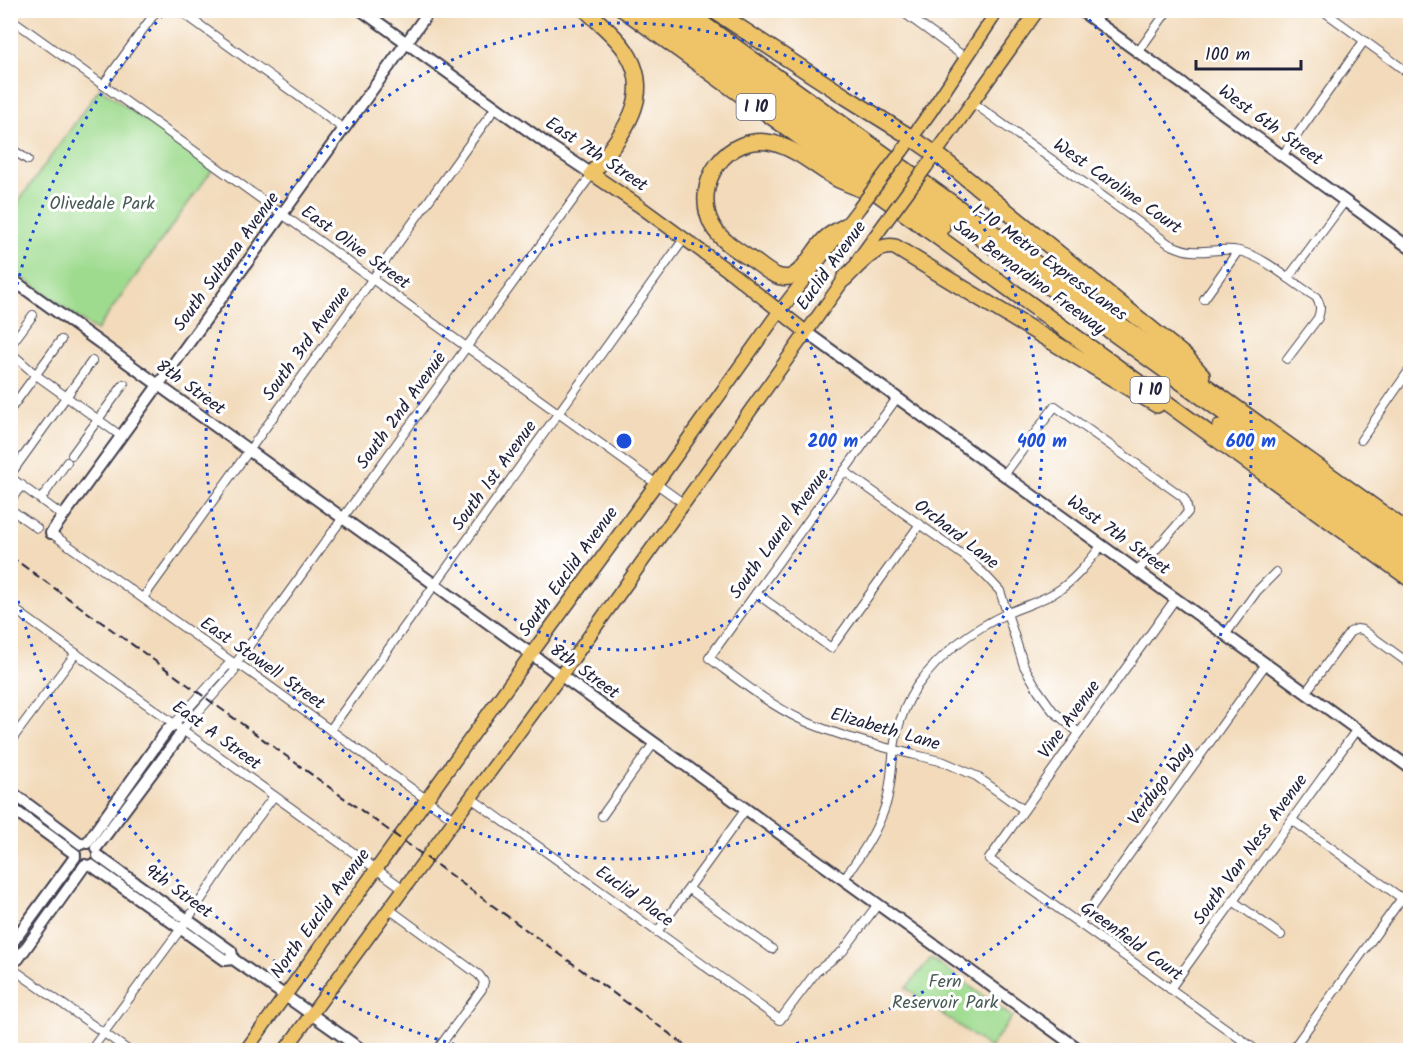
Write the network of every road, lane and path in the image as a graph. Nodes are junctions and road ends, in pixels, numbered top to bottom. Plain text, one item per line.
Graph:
1 (157, 10) edge
2 (179, 10) edge
3 (362, 10) edge
4 (430, 10) edge
5 (585, 10) edge
6 (624, 10) edge
7 (644, 10) edge
8 (665, 10) edge
9 (684, 10) edge
10 (713, 10) edge
11 (900, 10) edge
12 (998, 10) edge
13 (1038, 10) edge
14 (1080, 10) edge
15 (1168, 10) edge
16 (1324, 11) edge
17 (10, 18) edge
18 (1364, 41) junction
19 (406, 43) junction
20 (1138, 52) junction
21 (966, 58) junction
22 (1410, 74) edge
23 (104, 85) junction
24 (972, 102) junction
25 (496, 107) junction
26 (344, 129) junction
27 (912, 138) junction
28 (10, 148) edge
29 (935, 154) junction
30 (1282, 156) junction
31 (28, 160) dead end
32 (592, 174) junction
33 (1345, 201) junction
34 (890, 202) junction
35 (282, 214) junction
36 (847, 225) junction
37 (684, 239) junction
38 (1410, 248) edge
39 (1238, 250) junction
40 (1288, 278) junction
41 (373, 279) junction
42 (844, 279) junction
43 (15, 281) edge
44 (10, 297) edge
45 (1204, 299) dead end
46 (780, 311) junction
47 (33, 315) dead end
48 (806, 332) junction
49 (61, 340) dead end
50 (10, 346) edge
51 (467, 347) junction
52 (10, 352) edge
53 (1287, 359) dead end
54 (92, 361) dead end
55 (740, 367) joint
56 (1410, 369) edge
57 (36, 375) junction
58 (124, 384) dead end
59 (158, 386) junction
60 (67, 396) junction
61 (1222, 397) junction
62 (897, 398) junction
63 (10, 410) edge
64 (559, 413) junction
65 (98, 419) junction
66 (121, 436) junction
67 (1361, 440) dead end
68 (1224, 443) junction
69 (249, 451) junction
70 (844, 471) junction
71 (1004, 475) junction
72 (10, 476) edge
73 (656, 484) junction
74 (22, 485) junction
75 (40, 499) junction
76 (10, 501) edge
77 (683, 503) junction
78 (10, 509) edge
79 (63, 516) junction
80 (344, 518) junction
81 (920, 524) junction
82 (37, 528) dead end
83 (51, 533) joint
84 (1410, 533) edge
85 (1102, 545) junction
86 (1410, 547) edge
87 (1410, 564) edge
88 (1138, 571) junction
89 (1276, 572) dead end
90 (1410, 579) edge
91 (435, 585) junction
92 (756, 593) junction
93 (143, 598) junction
94 (1176, 598) junction
95 (10, 606) edge
96 (1008, 613) junction
97 (1225, 635) junction
98 (76, 653) junction
99 (531, 653) junction
100 (709, 658) joint
101 (235, 664) junction
102 (1266, 664) junction
103 (1410, 664) edge
104 (561, 675) junction
105 (1306, 692) junction
106 (178, 727) junction
107 (1357, 729) junction
108 (330, 730) junction
109 (1079, 733) junction
110 (10, 742) edge
111 (654, 743) junction
112 (894, 750) junction
113 (1410, 768) edge
114 (10, 791) edge
115 (274, 796) junction
116 (471, 798) junction
117 (426, 799) junction
118 (10, 807) edge
119 (746, 809) junction
120 (1024, 810) junction
121 (602, 816) dead end
122 (455, 820) junction
123 (1292, 820) junction
124 (90, 853) junction
125 (75, 856) junction
126 (989, 859) joint
127 (375, 869) junction
128 (844, 879) junction
129 (689, 889) junction
130 (404, 890) junction
131 (1402, 898) junction
132 (1233, 901) junction
133 (878, 904) junction
134 (1410, 904) edge
135 (389, 909) junction
136 (1080, 923) junction
137 (184, 924) junction
138 (657, 932) junction
139 (1281, 935) dead end
140 (10, 946) edge
141 (772, 949) dead end
142 (10, 962) edge
143 (10, 967) edge
144 (1170, 989) junction
145 (285, 996) junction
146 (312, 1014) junction
147 (104, 1033) junction
148 (91, 1050) edge
149 (128, 1050) edge
150 (246, 1050) edge
151 (285, 1050) edge
152 (362, 1050) edge
153 (437, 1050) edge
154 (1080, 1050) edge
155 (1256, 1050) edge
156 (1292, 1050) edge

1 - 23 street
2 - 26 street
3 - 19 street, East 7th Street
4 - 19 street, South Sultana Avenue
5 - 32 highway
6 - 34 highway, San Bernardino Freeway / I 10
7 - 87 highway, I-10 Metro ExpressLanes
8 - 86 highway, I-10 Metro ExpressLanes
9 - 61 highway, San Bernardino Freeway / I 10
10 - 27 highway
11 - 21 street
12 - 21 main road
13 - 24 main road
14 - 20 street, West 6th Street
15 - 20 street
16 - 18 street
17 - 23 street, East Olive Street
18 - 22 street
18 - 30 street
19 - 25 street, East 7th Street
19 - 26 street, South Sultana Avenue
20 - 30 street, West 6th Street
21 - 27 main road
23 - 35 street, East Olive Street
24 - 29 main road
24 - 39 street, West Caroline Court
25 - 32 street, East 7th Street
25 - 41 street, South 3rd Avenue
26 - 35 street, South Sultana Avenue
27 - 29 highway
27 - 36 main road, Euclid Avenue, bridge
28 - 31 street
29 - 42 main road, Euclid Avenue, bridge
29 - 61 highway
30 - 33 street, West 6th Street
32 - 37 main road, East 7th Street
32 - 51 street, South 2nd Avenue
33 - 38 street, West 6th Street
33 - 40 street
34 - 36 highway
34 - 68 highway, San Bernardino Freeway / I 10
35 - 41 street, East Olive Street
35 - 59 street, South Sultana Avenue
36 - 46 main road, Euclid Avenue
37 - 46 main road, East 7th Street
37 - 64 street, South 1st Avenue
39 - 40 street, West Caroline Court
39 - 45 street
40 - 53 street, West Caroline Court
41 - 51 street, East Olive Street
41 - 69 street, South 3rd Avenue
42 - 48 main road, Euclid Avenue
42 - 68 highway
43 - 44 street
43 - 59 street, 8th Street
46 - 48 main road, East 7th Street
46 - 55 main road, Euclid Avenue
47 - 50 street
48 - 62 street, West 7th Street
48 - 77 main road, Euclid Avenue
49 - 57 street
51 - 64 street, East Olive Street
51 - 80 street, South 2nd Avenue
52 - 57 street
54 - 60 street
55 - 73 main road, South Euclid Avenue
56 - 67 street
57 - 60 street
57 - 63 street
58 - 65 street
59 - 66 street, South Sultana Avenue
59 - 69 street, 8th Street
60 - 65 street
60 - 72 street
61 - 84 highway, San Bernardino Freeway / I 10
62 - 70 street, South Laurel Avenue
62 - 71 street, West 7th Street
64 - 73 street, East Olive Street
64 - 91 street, South 1st Avenue
65 - 66 street
65 - 75 street
66 - 79 street, South Sultana Avenue
68 - 90 highway, San Bernardino Freeway / I 10
69 - 80 street, 8th Street
69 - 93 street, South 3rd Avenue
70 - 81 street, Orchard Lane
70 - 92 street, South Laurel Avenue
71 - 85 street, West 7th Street
71 - 88 street
72 - 74 street
73 - 77 street, East Olive Street
73 - 99 main road, South Euclid Avenue
74 - 75 street
74 - 76 street
75 - 79 street
77 - 104 main road
78 - 82 street
79 - 83 street, South Sultana Avenue
80 - 91 street, 8th Street
80 - 101 street, South 2nd Avenue
81 - 92 street
81 - 96 street, Orchard Lane
83 - 93 street, East Stowell Street
85 - 88 street, West 7th Street
85 - 96 street
88 - 94 street, West 7th Street
89 - 97 street
91 - 99 street, 8th Street
91 - 108 street, South 1st Avenue
92 - 100 street, South Laurel Avenue
93 - 101 street, East Stowell Street
94 - 97 street, West 7th Street
94 - 109 street, Vine Avenue
95 - 98 street, East A Street
96 - 109 street, Orchard Lane
96 - 112 street
97 - 102 street, West 7th Street
98 - 106 street, East A Street
98 - 110 street
99 - 104 street, 8th Street
99 - 117 main road, South Euclid Avenue
100 - 112 street, Elizabeth Lane
101 - 106 street, South 2nd Avenue
101 - 108 street, East Stowell Street
102 - 105 street, West 7th Street
102 - 136 street, Verdugo Way
103 - 105 street
104 - 111 street, 8th Street
104 - 116 main road
105 - 107 street, West 7th Street
106 - 115 street, East A Street
106 - 124 street
107 - 113 street, West 7th Street
107 - 123 street, South Van Ness Avenue
108 - 117 street, East Stowell Street
109 - 120 street, Vine Avenue
111 - 119 street, 8th Street
111 - 121 street
112 - 120 street, Elizabeth Lane
112 - 128 street
114 - 124 street, 9th Street
115 - 127 street, East A Street
115 - 137 street
116 - 122 main road
116 - 138 street, Euclid Place
117 - 122 street, East Stowell Street
117 - 127 main road, North Euclid Avenue
118 - 125 street
119 - 128 street, 8th Street
119 - 129 street
120 - 126 street, Vine Avenue
122 - 130 main road
123 - 131 street
123 - 132 street, South Van Ness Avenue
124 - 125 street
124 - 137 street, 9th Street
124 - 142 street
125 - 140 street
126 - 136 street, Greenfield Court
127 - 130 street, East A Street
127 - 145 main road, North Euclid Avenue
128 - 133 street, 8th Street
129 - 138 street
129 - 141 street
130 - 135 main road
131 - 134 street
131 - 156 street
132 - 139 street
132 - 144 street, South Van Ness Avenue
133 - 138 street, Euclid Place
133 - 154 street, 8th Street
135 - 146 main road
135 - 153 street
136 - 144 street, Greenfield Court
137 - 145 street, 9th Street
137 - 147 street
143 - 147 street
144 - 155 street, Greenfield Court
145 - 146 street, 9th Street
145 - 150 main road, North Euclid Avenue
146 - 151 main road
146 - 152 street, 9th Street
147 - 148 street
147 - 149 street

